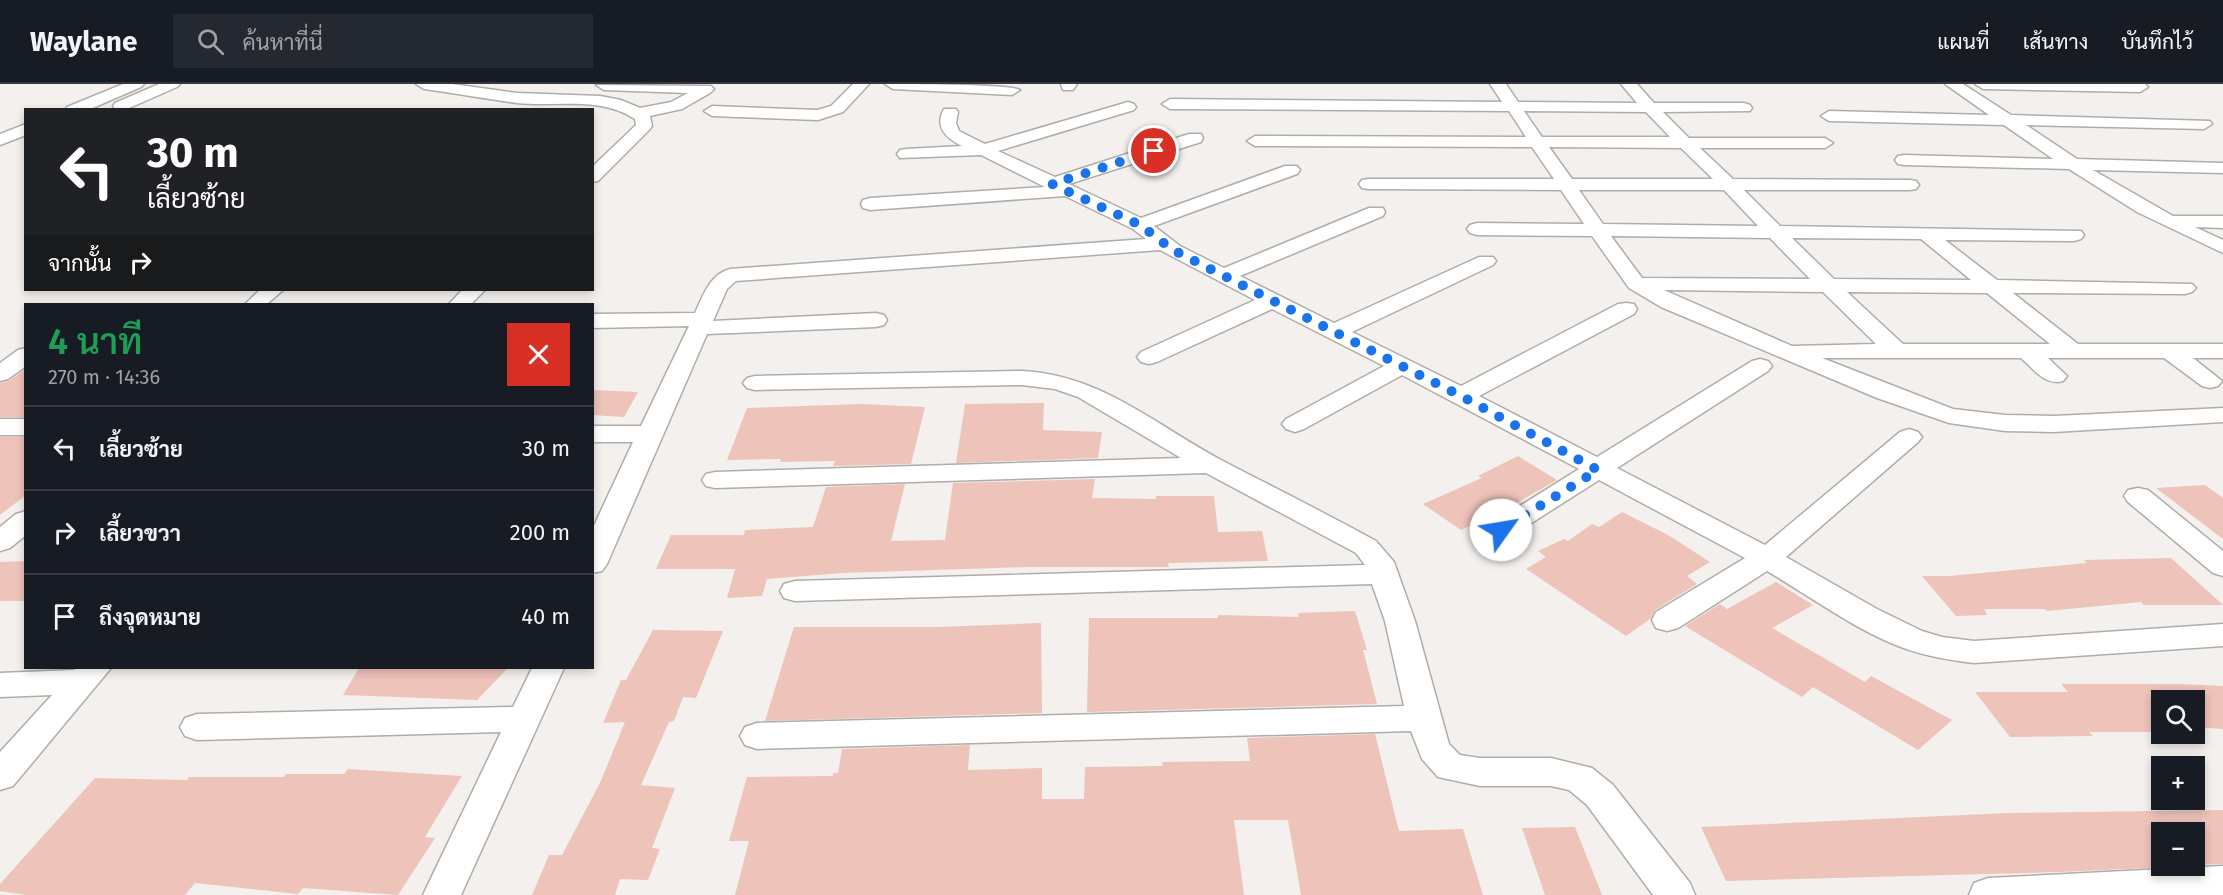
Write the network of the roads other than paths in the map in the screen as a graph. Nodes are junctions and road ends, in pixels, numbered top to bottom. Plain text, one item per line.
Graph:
1 (136, 84) edge
2 (172, 84) edge
3 (424, 84) edge
4 (861, 84) edge
5 (893, 84) edge
6 (1498, 84) edge
7 (1629, 84) edge
8 (1953, 84) edge
9 (1983, 84) edge
10 (604, 85) edge
11 (710, 87) edge
12 (2140, 87) dead end
13 (482, 88) edge
14 (1012, 90) dead end
15 (516, 91) edge
16 (567, 98) junction
17 (1370, 99) junction
18 (1170, 104) dead end
19 (1128, 107) dead end
20 (78, 108) edge
21 (117, 108) edge
22 (1514, 108) junction
23 (1649, 108) junction
24 (1744, 108) dead end
25 (712, 111) dead end
26 (950, 112) dead end
27 (639, 113) junction
28 (1829, 116) dead end
29 (2011, 120) junction
30 (2204, 124) dead end
31 (24, 130) edge
32 (1195, 138) dead end
33 (0, 140) edge
34 (1255, 141) dead end
35 (1391, 141) junction
36 (1538, 142) junction
37 (1686, 142) junction
38 (1825, 142) dead end
39 (24, 146) edge
40 (983, 150) junction
41 (906, 154) dead end
42 (0, 155) edge
43 (1399, 160) dead end
44 (1904, 160) dead end
45 (2075, 165) junction
46 (2223, 168) edge
47 (1291, 170) dead end
48 (594, 175) edge
49 (1368, 184) dead end
50 (1567, 185) junction
51 (1729, 185) junction
52 (1910, 185) dead end
53 (1059, 187) junction
54 (870, 204) dead end
55 (1376, 212) dead end
56 (2168, 221) junction
57 (2223, 222) edge
58 (1140, 225) junction
59 (1477, 229) dead end
60 (1598, 231) junction
61 (1774, 232) junction
62 (1925, 233) junction
63 (2074, 234) dead end
64 (1162, 244) junction
65 (2223, 248) edge
66 (1486, 261) dead end
67 (1225, 275) junction
68 (1636, 284) junction
69 (1824, 284) junction
70 (1989, 286) junction
71 (2185, 288) dead end
72 (271, 291) edge
73 (473, 291) edge
74 (1273, 300) junction
75 (256, 303) edge
76 (460, 303) edge
77 (1626, 309) dead end
78 (876, 320) dead end
79 (594, 321) edge
80 (701, 323) junction
81 (1335, 331) junction
82 (24, 346) edge
83 (0, 347) edge
84 (1785, 351) junction
85 (1896, 351) junction
86 (2027, 351) junction
87 (2072, 351) junction
88 (2169, 351) junction
89 (2223, 351) edge
90 (24, 356) edge
91 (1149, 357) dead end
92 (1401, 366) junction
93 (1760, 366) dead end
94 (0, 374) edge
95 (2055, 376) dead end
96 (2210, 381) dead end
97 (755, 384) dead end
98 (1461, 396) junction
99 (2223, 415) edge
100 (1295, 424) dead end
101 (0, 427) edge
102 (24, 427) edge
103 (594, 434) edge
104 (650, 434) junction
105 (1910, 437) dead end
106 (1211, 465) junction
107 (1598, 470) junction
108 (715, 480) dead end
109 (2138, 496) dead end
110 (1501, 530) dead end
111 (594, 558) edge
112 (1767, 558) junction
113 (2223, 566) edge
114 (1383, 574) junction
115 (795, 591) dead end
116 (1667, 620) dead end
117 (2223, 635) edge
118 (548, 669) edge
119 (88, 675) edge
120 (0, 685) edge
121 (1424, 718) junction
122 (524, 720) junction
123 (197, 727) dead end
124 (757, 736) dead end
125 (0, 776) edge
126 (2223, 883) edge
127 (442, 895) edge
128 (1676, 895) edge
129 (1988, 895) edge

1 - 20 street
2 - 21 street
3 - 13 street
4 - 25 street
5 - 14 street
6 - 22 street
7 - 23 street
8 - 29 street
9 - 12 street
10 - 11 street
11 - 27 street
13 - 15 street
15 - 16 street
15 - 16 street
16 - 27 street
17 - 18 street
17 - 22 street
17 - 35 street
19 - 40 street
22 - 23 street
22 - 36 street
23 - 24 street
23 - 37 street
26 - 40 street
27 - 48 street
28 - 29 street
29 - 30 street
29 - 45 street
31 - 33 street
32 - 53 street
34 - 35 street
35 - 36 street
35 - 43 street
36 - 37 street
36 - 50 street
37 - 38 street
37 - 51 street
39 - 42 street
40 - 41 street
40 - 53 street
44 - 45 street
45 - 46 street
45 - 56 street
47 - 58 street
49 - 50 street
50 - 51 street
50 - 60 street
51 - 52 street
51 - 61 street
53 - 54 street
53 - 58 street
55 - 67 street
56 - 57 street
56 - 65 street
58 - 64 street
59 - 60 street
60 - 61 street
60 - 68 street
61 - 62 street
61 - 69 street
62 - 63 street
62 - 70 street
64 - 67 street
64 - 80 street
66 - 81 street
67 - 74 street
68 - 69 street
68 - 84 street
69 - 70 street
69 - 85 street
70 - 71 street
70 - 87 street
72 - 75 street
73 - 76 street
74 - 81 street
74 - 91 street
77 - 98 street
78 - 80 street
79 - 80 street
80 - 104 street
81 - 92 street
82 - 83 street
84 - 85 street
84 - 99 street
85 - 86 street
86 - 87 street
86 - 95 street
87 - 88 street
88 - 89 street
88 - 96 street
90 - 94 street
92 - 98 street
92 - 100 street
93 - 107 street
97 - 106 street
98 - 107 street
101 - 102 street
103 - 104 street
104 - 111 street
105 - 112 street
106 - 108 street
106 - 114 street
107 - 110 street
107 - 112 street
109 - 113 street
112 - 116 street
112 - 117 street
114 - 115 street
114 - 121 street
118 - 122 street
119 - 120 street
119 - 125 street
121 - 124 street
121 - 128 street
122 - 123 street
122 - 127 street
126 - 129 street

